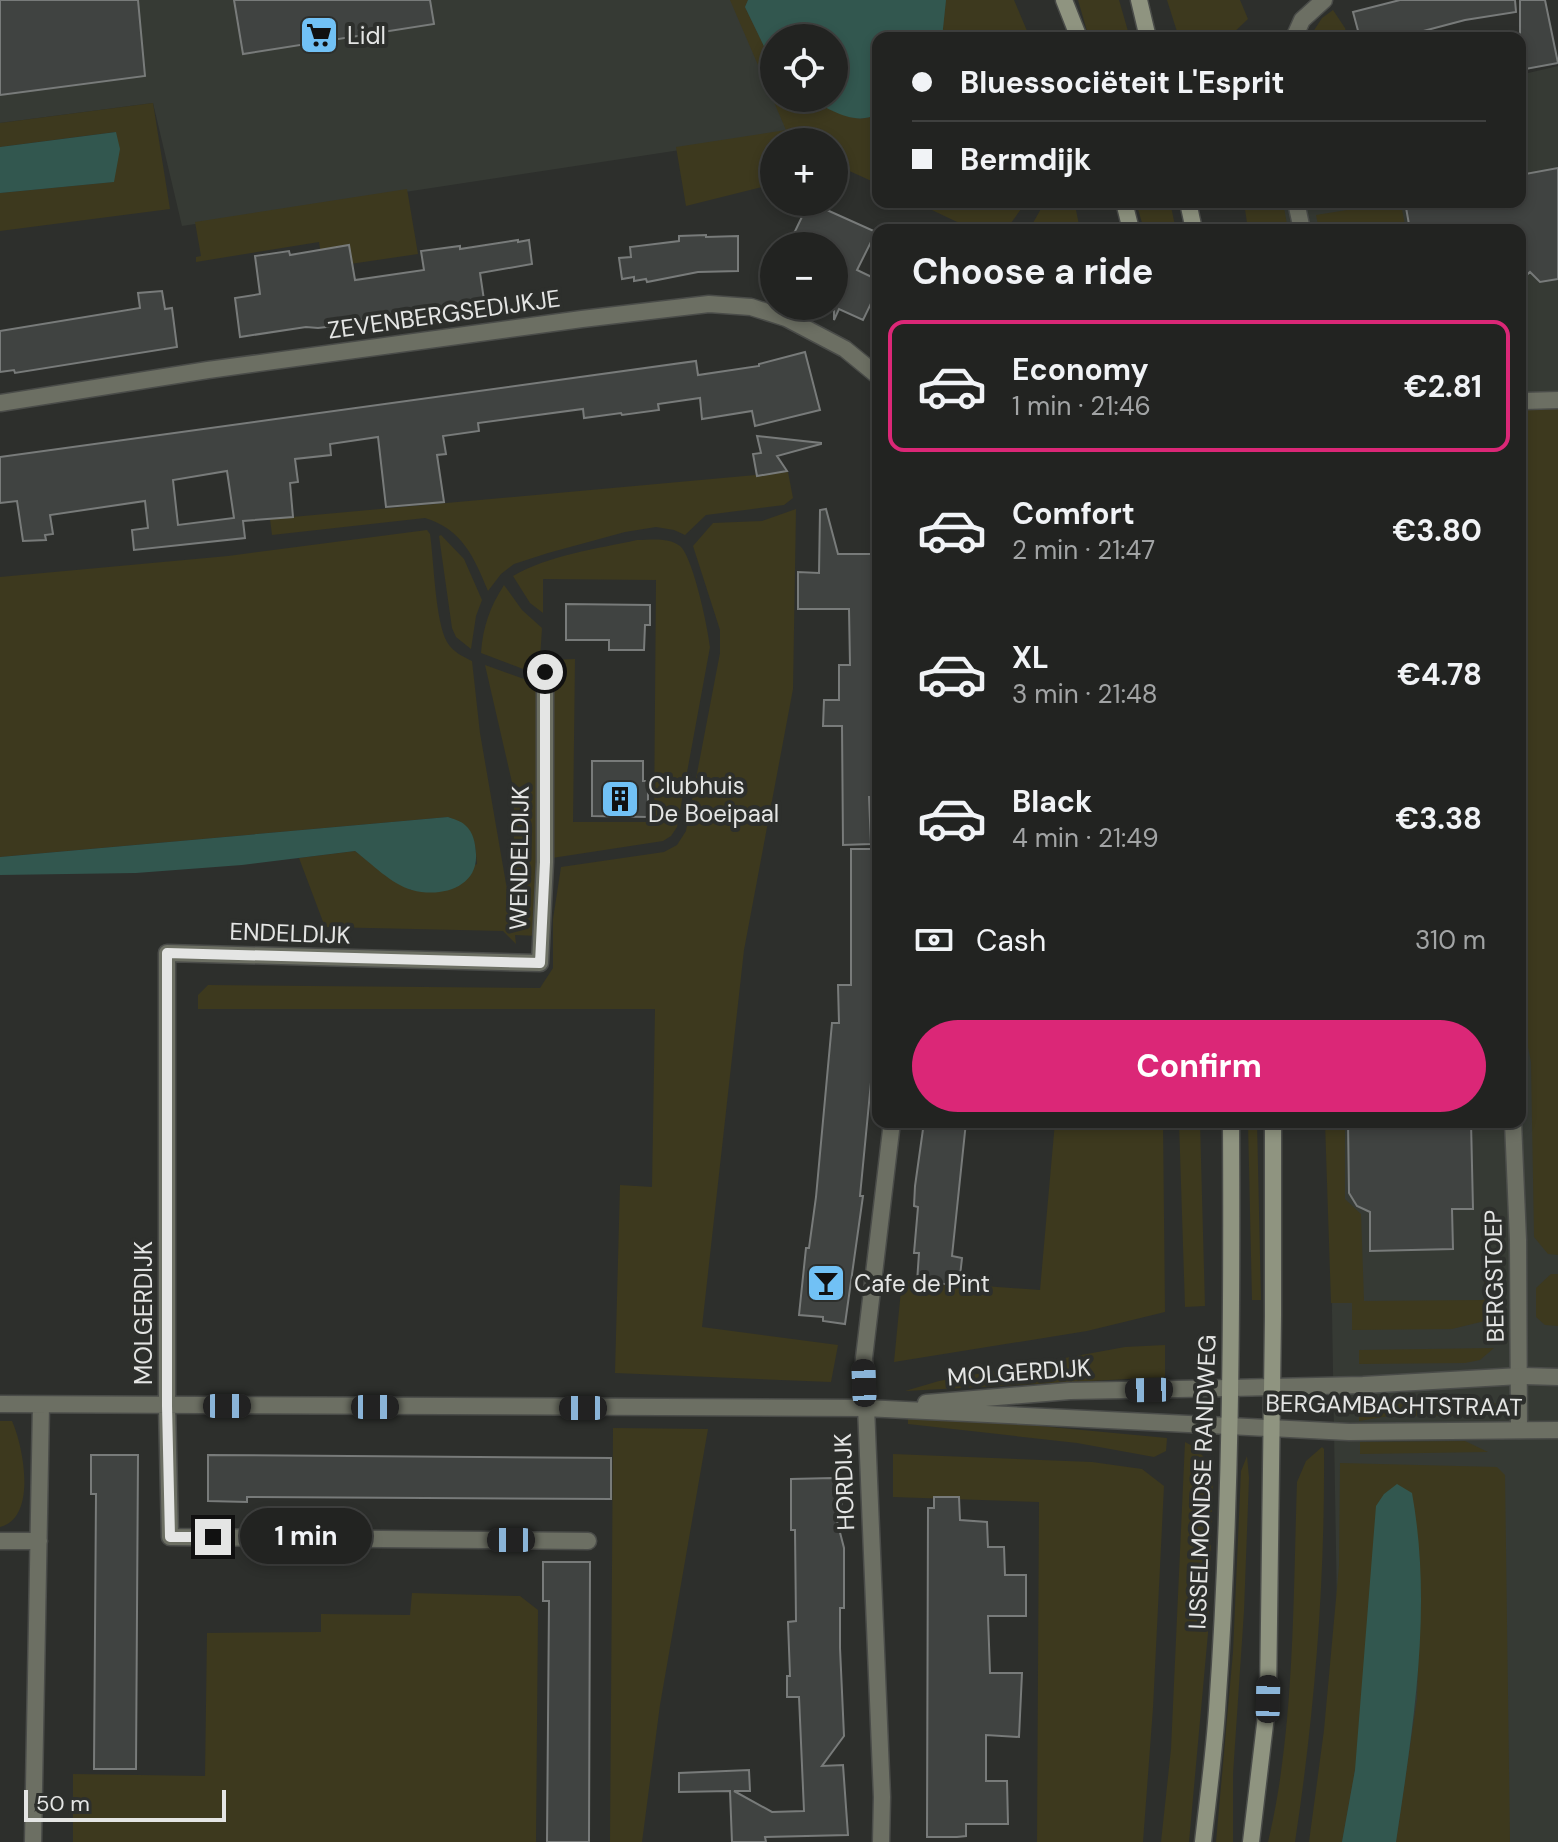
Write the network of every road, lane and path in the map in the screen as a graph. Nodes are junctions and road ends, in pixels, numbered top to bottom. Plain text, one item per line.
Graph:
1 (1064, 0) edge
2 (1139, 0) edge
3 (1324, 0) edge
4 (1077, 32) edge
5 (1147, 32) edge
6 (1297, 32) edge
7 (872, 371) edge
8 (1558, 400) edge
9 (1526, 401) edge
10 (0, 403) edge
11 (545, 672) dead end
12 (167, 953) joint
13 (411, 961) joint
14 (891, 1128) edge
15 (1231, 1128) edge
16 (1273, 1128) edge
17 (1513, 1128) edge
18 (1520, 1376) junction
19 (1558, 1377) edge
20 (1273, 1387) junction
21 (1230, 1388) junction
22 (0, 1404) edge
23 (41, 1405) junction
24 (167, 1406) junction
25 (865, 1408) junction
26 (1229, 1426) junction
27 (1272, 1428) junction
28 (1519, 1430) junction
29 (1558, 1430) edge
30 (0, 1541) edge
31 (39, 1541) junction
32 (588, 1541) dead end
33 (33, 1842) edge
34 (881, 1842) edge
35 (1203, 1842) edge
36 (1251, 1842) edge

1 - 4 main road
2 - 5 main road
3 - 6 street
7 - 10 street, ZEVENBERGSEDIJKJE
8 - 9 street
11 - 13 street, WENDELDIJK
12 - 13 street, ENDELDIJK
12 - 24 street, MOLGERDIJK
14 - 25 street, HORDIJK
15 - 21 main road, IJSSELMONDSE RANDWEG
16 - 20 main road
17 - 18 street, BERGSTOEP
18 - 19 street, BERGAMBACHTSTRAAT
18 - 20 street, BERGAMBACHTSTRAAT
18 - 28 street, BERGSTOEP
20 - 21 street, MOLGERDIJK
20 - 27 main road
21 - 25 street, MOLGERDIJK
21 - 26 main road, IJSSELMONDSE RANDWEG
22 - 23 street
23 - 24 street
23 - 31 street
24 - 25 street, MOLGERDIJK
24 - 32 street
25 - 26 street, MOLGERDIJK
25 - 34 street, HORDIJK
26 - 27 street, BERGAMBACHTSTRAAT
26 - 35 main road, IJSSELMONDSE RANDWEG
27 - 28 street, BERGAMBACHTSTRAAT
27 - 36 main road
28 - 29 street, BERGAMBACHTSTRAAT
30 - 31 street
31 - 33 street

